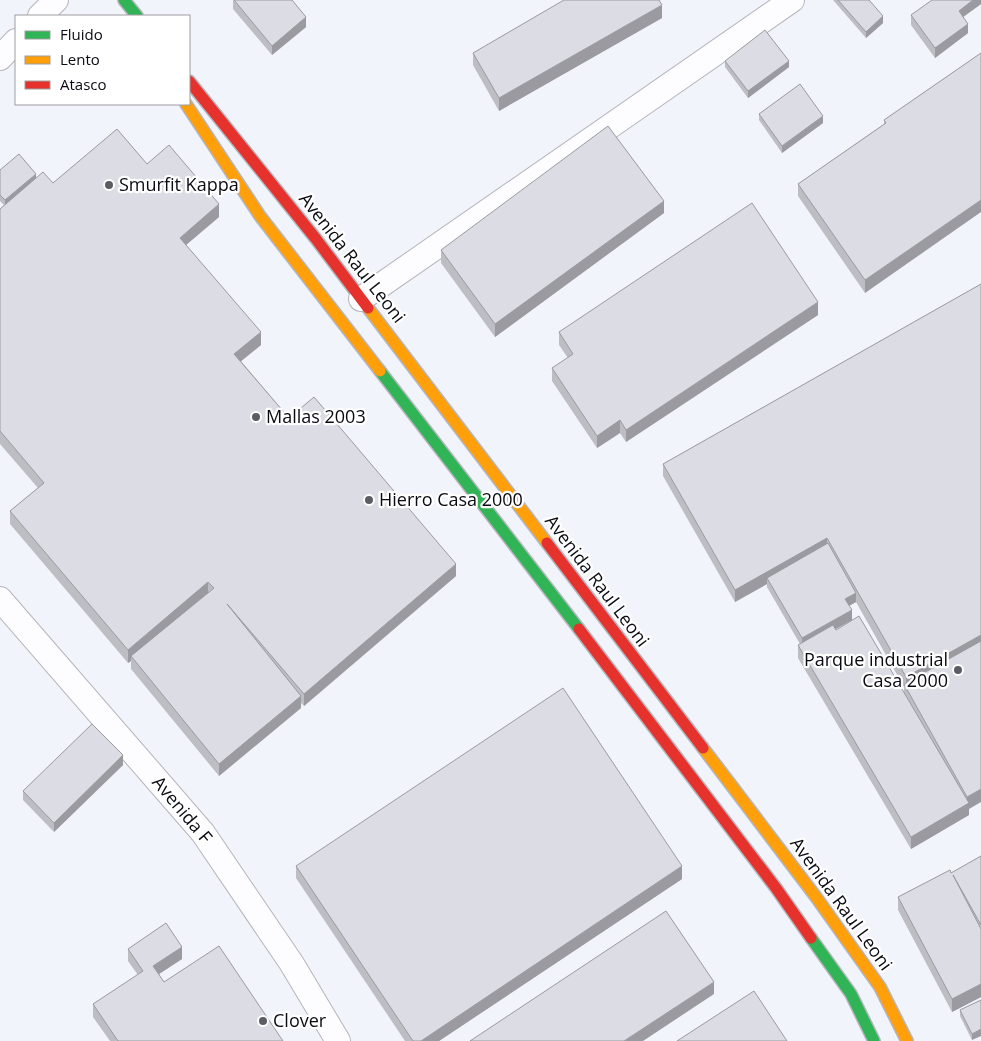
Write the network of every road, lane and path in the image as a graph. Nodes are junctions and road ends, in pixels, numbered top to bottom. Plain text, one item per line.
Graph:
1 (56, 0) edge
2 (118, 0) edge
3 (124, 0) edge
4 (792, 0) edge
5 (41, 15) edge
6 (128, 15) edge
7 (136, 15) edge
8 (15, 42) edge
9 (0, 58) edge
10 (190, 82) edge
11 (187, 105) edge
12 (361, 299) junction
13 (0, 599) edge
14 (338, 1041) edge
15 (874, 1041) edge
16 (907, 1041) edge

1 - 5 street
2 - 6 main road
3 - 7 main road
4 - 12 street
8 - 9 street
10 - 12 main road, Avenida Raul Leoni
11 - 15 main road
12 - 16 main road, Avenida Raul Leoni
13 - 14 street, Avenida F

